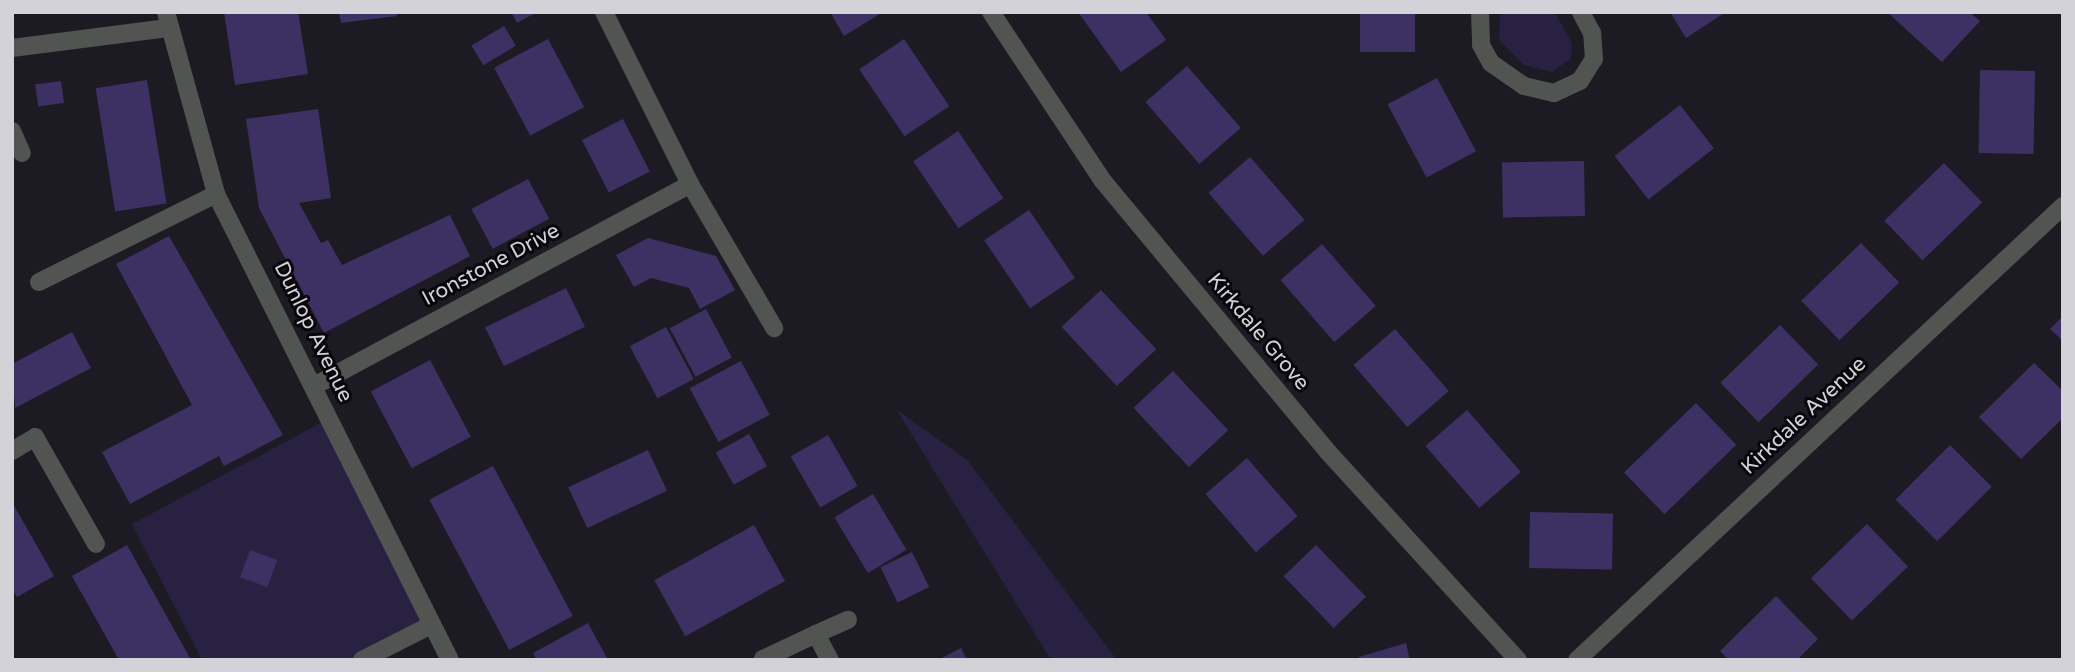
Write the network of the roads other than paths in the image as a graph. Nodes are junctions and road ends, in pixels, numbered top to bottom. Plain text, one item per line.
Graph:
1 (604, 12) edge
2 (991, 12) edge
3 (1480, 12) edge
4 (1581, 12) edge
5 (167, 20) edge
6 (12, 48) edge
7 (12, 131) edge
8 (22, 153) dead end
9 (690, 184) junction
10 (216, 194) junction
11 (2063, 206) edge
12 (39, 282) dead end
13 (774, 328) dead end
14 (314, 386) junction
15 (12, 451) edge
16 (96, 544) dead end
17 (848, 620) dead end
18 (431, 625) junction
19 (816, 634) junction
20 (762, 659) edge
21 (362, 660) edge
22 (450, 660) edge
23 (830, 660) edge
24 (1518, 660) edge
25 (1577, 660) edge

1 - 9 street
2 - 24 street, Kirkdale Grove
3 - 4 street
5 - 6 street
5 - 10 street, Dunlop Avenue
7 - 8 street
9 - 13 street
9 - 14 street, Ironstone Drive
10 - 12 street
10 - 14 street, Dunlop Avenue
11 - 25 street, Kirkdale Avenue
14 - 18 street, Dunlop Avenue
15 - 16 street
17 - 19 street
18 - 21 street
18 - 22 street, Dunlop Avenue
19 - 20 street
19 - 23 street

